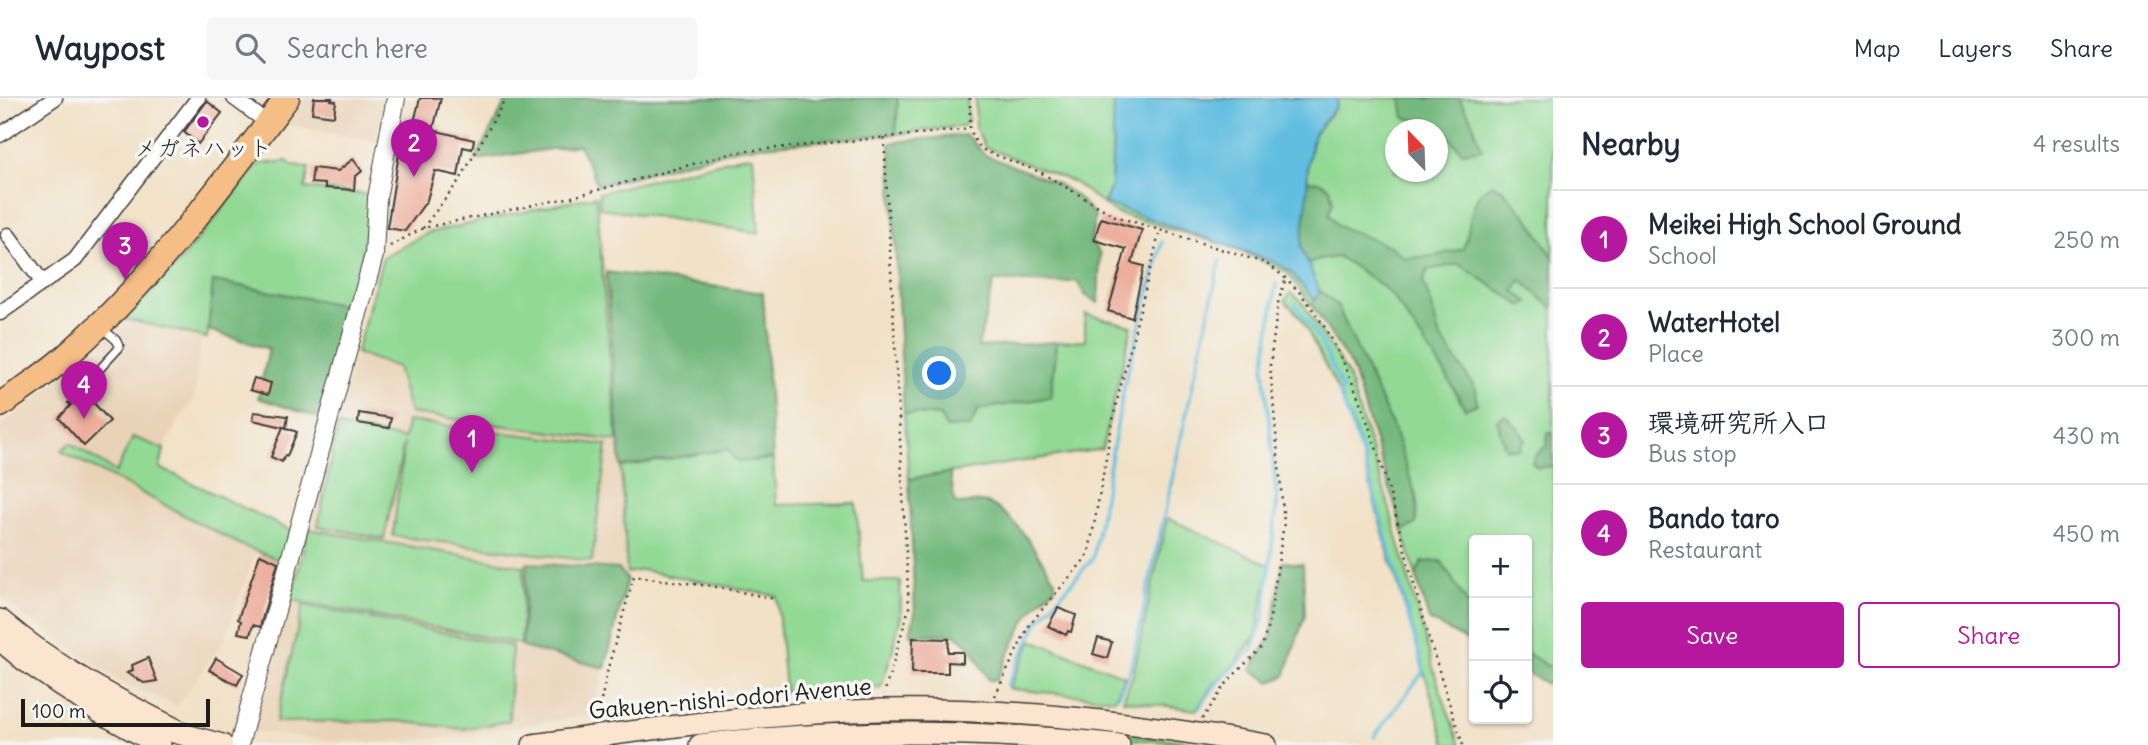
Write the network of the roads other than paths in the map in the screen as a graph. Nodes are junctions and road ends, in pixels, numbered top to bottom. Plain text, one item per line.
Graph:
1 (55, 98) edge
2 (198, 98) edge
3 (234, 98) edge
4 (287, 98) edge
5 (396, 98) edge
6 (268, 123) junction
7 (0, 135) edge
8 (8, 235) dead end
9 (43, 283) junction
10 (0, 313) edge
11 (99, 325) junction
12 (56, 365) junction
13 (0, 405) edge
14 (0, 620) edge
15 (0, 640) edge
16 (0, 659) edge
17 (80, 697) junction
18 (181, 733) junction
19 (594, 734) edge
20 (882, 739) edge
21 (150, 745) edge
22 (160, 745) edge
23 (222, 745) edge
24 (239, 745) edge
25 (533, 745) edge
26 (700, 745) edge
27 (1119, 745) edge
28 (1266, 745) edge

1 - 7 street
2 - 9 street
3 - 6 street
4 - 6 highway
5 - 24 street
6 - 11 highway
8 - 9 street
9 - 10 street
11 - 12 highway
11 - 12 lane
12 - 13 highway
14 - 18 main road
15 - 17 main road
16 - 21 main road
17 - 18 main road
17 - 22 main road
18 - 23 main road
19 - 25 main road, Gakuen-nishi-odori Avenue
19 - 28 main road, Gakuen-nishi-odori Avenue
20 - 26 main road, Gakuen-nishi-odori Avenue
20 - 27 main road, Gakuen-nishi-odori Avenue

